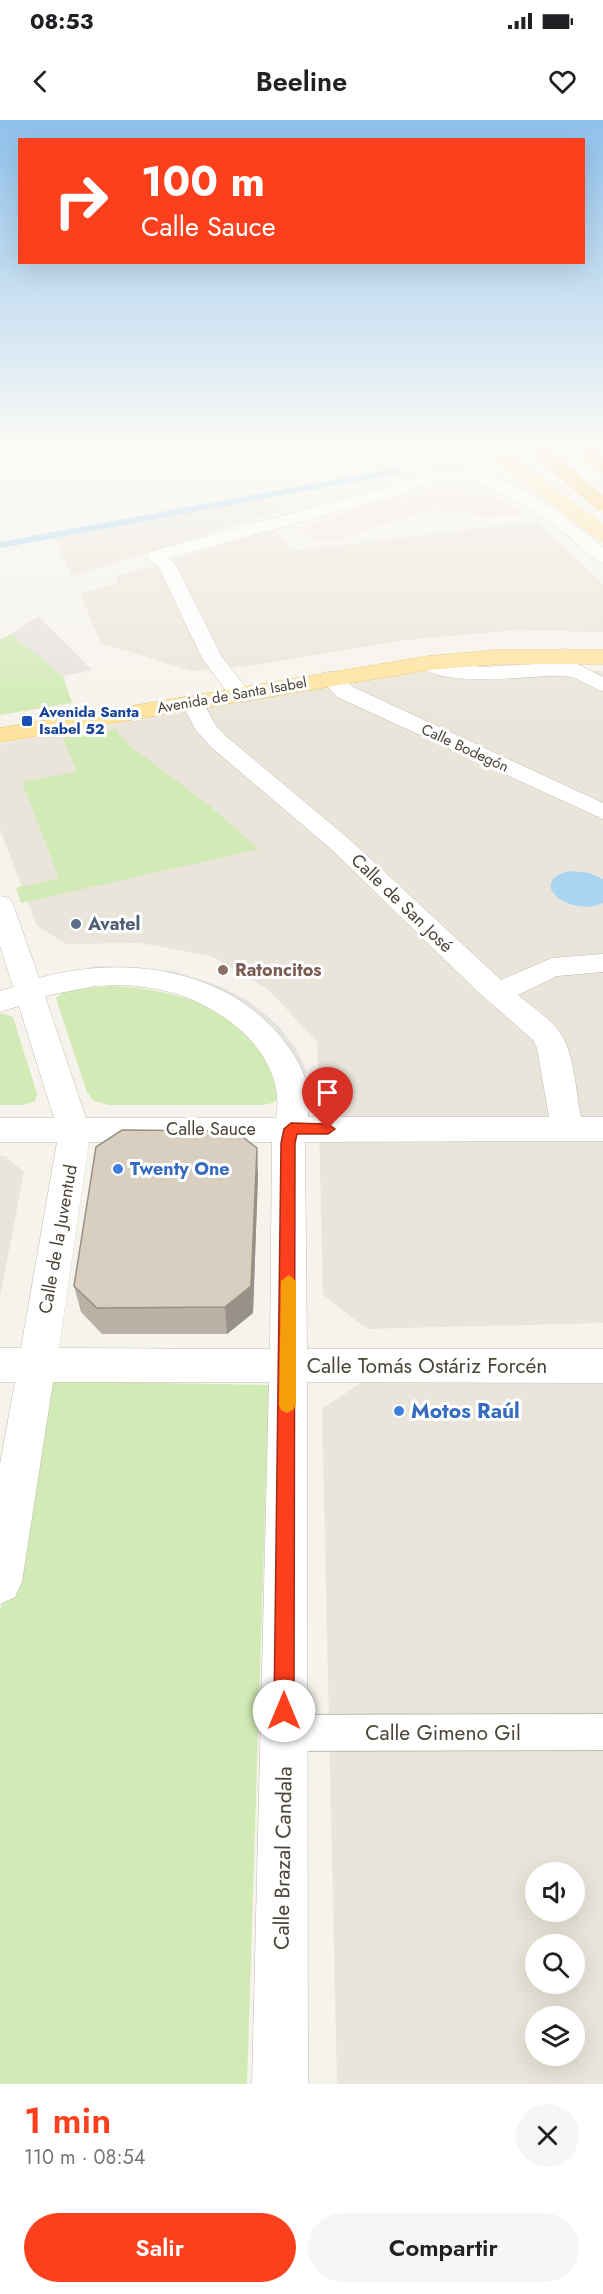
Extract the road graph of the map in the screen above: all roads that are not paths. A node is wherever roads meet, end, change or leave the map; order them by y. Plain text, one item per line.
1 (222, 538) edge
2 (581, 538) edge
3 (603, 557) edge
4 (603, 657) edge
5 (567, 662) junction
6 (331, 678) junction
7 (603, 685) edge
8 (240, 694) junction
9 (192, 702) junction
10 (0, 735) edge
11 (603, 812) edge
12 (0, 904) edge
13 (603, 963) edge
14 (498, 993) junction
15 (14, 997) edge
16 (291, 1129) junction
17 (567, 1129) junction
18 (603, 1129) edge
19 (0, 1130) edge
20 (74, 1130) junction
21 (0, 1365) edge
22 (37, 1365) junction
23 (288, 1366) junction
24 (603, 1366) edge
25 (0, 1582) edge
26 (603, 1732) edge
27 (284, 1733) junction
28 (280, 2084) edge

1 - 8 street
2 - 3 street
4 - 5 main road, Avenida de Santa Isabel
5 - 6 main road, Avenida de Santa Isabel
5 - 7 street
6 - 8 main road, Avenida de Santa Isabel
6 - 11 street, Calle Bodegón
8 - 9 main road, Avenida de Santa Isabel
9 - 10 main road, Avenida de Santa Isabel
9 - 14 street, Calle de San José
12 - 15 street, Calle de la Juventud
13 - 14 street
14 - 17 street, Calle de San José
15 - 16 street, Calle Brazal Candala
15 - 20 street, Calle de la Juventud
16 - 17 street, Calle Sauce
16 - 20 street, Calle Sauce
16 - 23 street, Calle Brazal Candala
17 - 18 street, Calle Sauce
19 - 20 street, Calle Sauce
20 - 22 street, Calle de la Juventud
21 - 22 street, Calle Tomás Ostáriz Forcén
22 - 23 street, Calle Tomás Ostáriz Forcén
22 - 25 street, Calle de la Juventud
23 - 24 street, Calle Tomás Ostáriz Forcén
23 - 27 street, Calle Brazal Candala
26 - 27 street, Calle Gimeno Gil
27 - 28 street, Calle Brazal Candala

